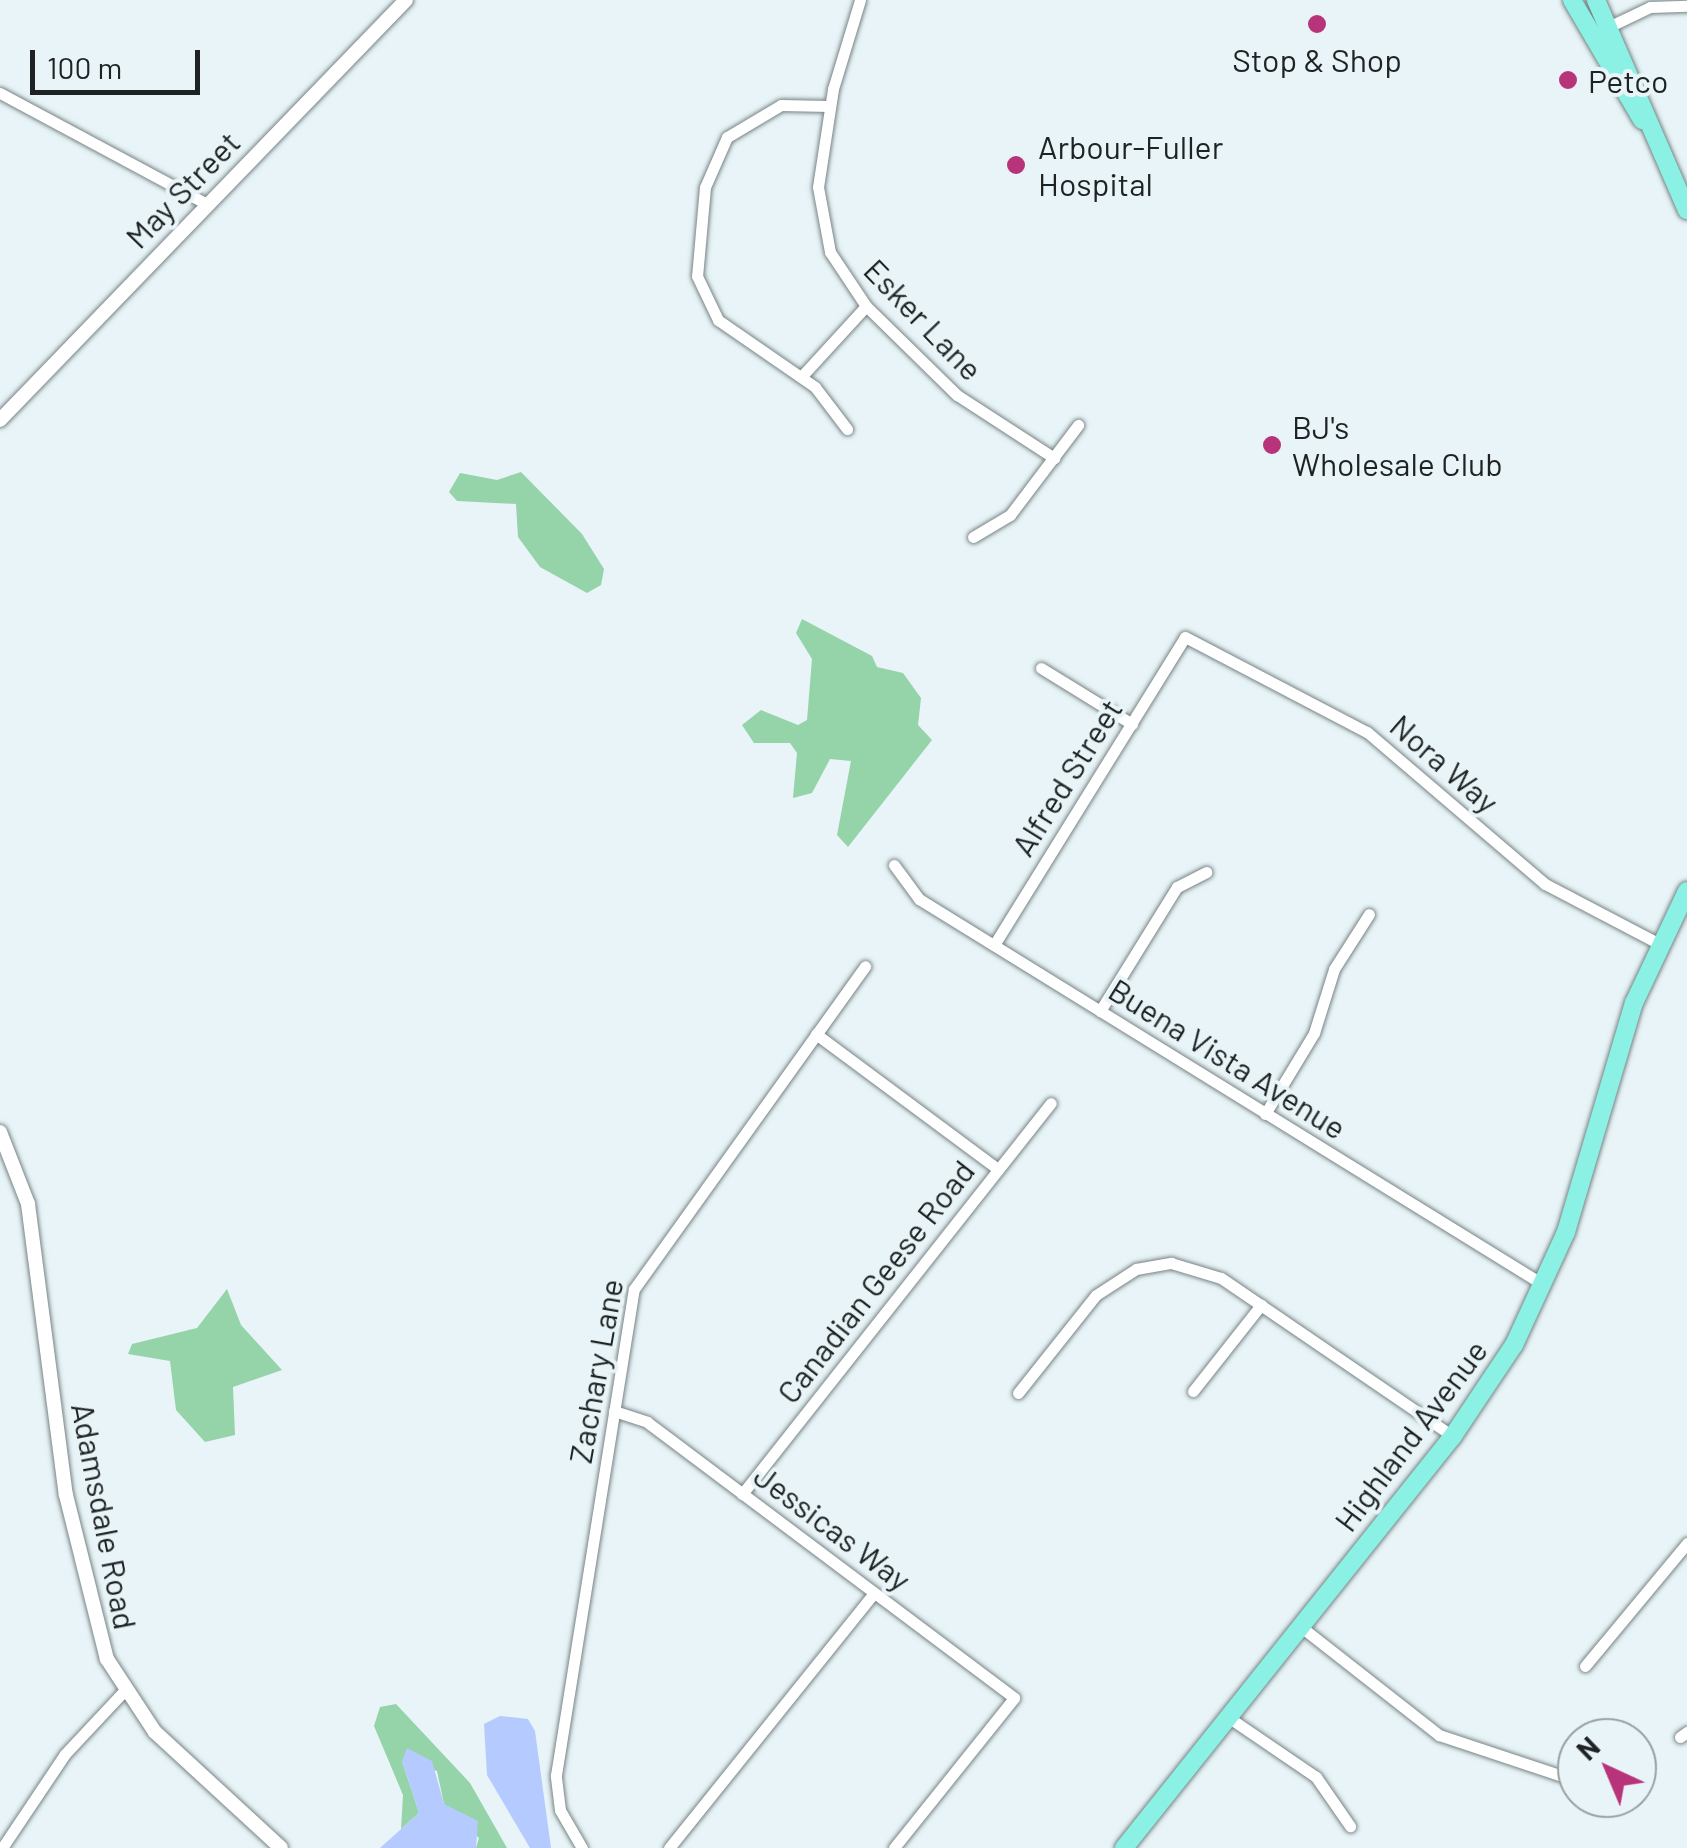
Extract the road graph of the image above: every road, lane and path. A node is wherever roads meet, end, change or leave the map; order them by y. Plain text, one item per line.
1 (406, 0) edge
2 (860, 0) edge
3 (1572, 0) edge
4 (1596, 0) edge
5 (1687, 6) edge
6 (1609, 26) junction
7 (1590, 36) junction
8 (0, 93) edge
9 (829, 106) junction
10 (1654, 136) junction
11 (1664, 158) junction
12 (1687, 182) edge
13 (207, 204) junction
14 (1687, 210) edge
15 (866, 306) junction
16 (802, 377) junction
17 (0, 420) edge
18 (1078, 425) dead end
19 (847, 429) dead end
20 (1054, 458) junction
21 (973, 537) dead end
22 (1186, 637) joint
23 (1041, 668) dead end
24 (1132, 724) junction
25 (894, 865) dead end
26 (1206, 872) dead end
27 (1687, 891) edge
28 (1368, 914) dead end
29 (1660, 944) junction
30 (994, 945) junction
31 (865, 966) dead end
32 (1100, 1010) junction
33 (816, 1034) junction
34 (1051, 1102) dead end
35 (1265, 1114) junction
36 (0, 1132) edge
37 (998, 1169) junction
38 (1544, 1286) junction
39 (1261, 1305) junction
40 (1193, 1391) dead end
41 (1018, 1393) dead end
42 (614, 1412) junction
43 (1453, 1436) junction
44 (742, 1494) junction
45 (1687, 1544) edge
46 (874, 1592) junction
47 (1300, 1626) junction
48 (1585, 1666) dead end
49 (124, 1691) junction
50 (1228, 1717) junction
51 (1557, 1774) edge
52 (1350, 1826) dead end
53 (2, 1848) edge
54 (281, 1848) edge
55 (582, 1848) edge
56 (669, 1848) edge
57 (894, 1848) edge
58 (1124, 1848) edge

1 - 13 street, May Street
2 - 9 street, Esker Lane
3 - 7 main road
4 - 6 main road
5 - 6 street
6 - 7 street
6 - 10 main road
7 - 10 main road
8 - 13 street
9 - 15 street, Esker Lane
9 - 16 street
10 - 11 main road
11 - 12 main road
11 - 14 main road
13 - 17 street, May Street
15 - 16 street
15 - 20 street, Esker Lane
16 - 19 street
18 - 20 street
20 - 21 street
22 - 24 street, Alfred Street
22 - 29 street, Nora Way
23 - 24 street
24 - 30 street, Alfred Street
25 - 30 street, Buena Vista Avenue
26 - 32 street
27 - 29 main road, Highland Avenue
28 - 35 street
29 - 38 main road, Highland Avenue
30 - 32 street, Buena Vista Avenue
31 - 33 street, Zachary Lane
32 - 35 street, Buena Vista Avenue
33 - 37 street
33 - 42 street, Zachary Lane
34 - 37 street, Canadian Geese Road
35 - 38 street, Buena Vista Avenue
36 - 49 street, Adamsdale Road
37 - 44 street, Canadian Geese Road
38 - 43 main road, Highland Avenue
39 - 40 street
39 - 41 street
39 - 43 street
42 - 44 street, Jessicas Way
42 - 55 street, Zachary Lane
43 - 47 main road, Highland Avenue
44 - 46 street, Jessicas Way
45 - 48 street
46 - 56 street
46 - 57 street, Jessicas Way
47 - 50 main road, Highland Avenue
47 - 51 street
49 - 53 street
49 - 54 street, Adamsdale Road
50 - 52 street
50 - 58 main road, Highland Avenue

